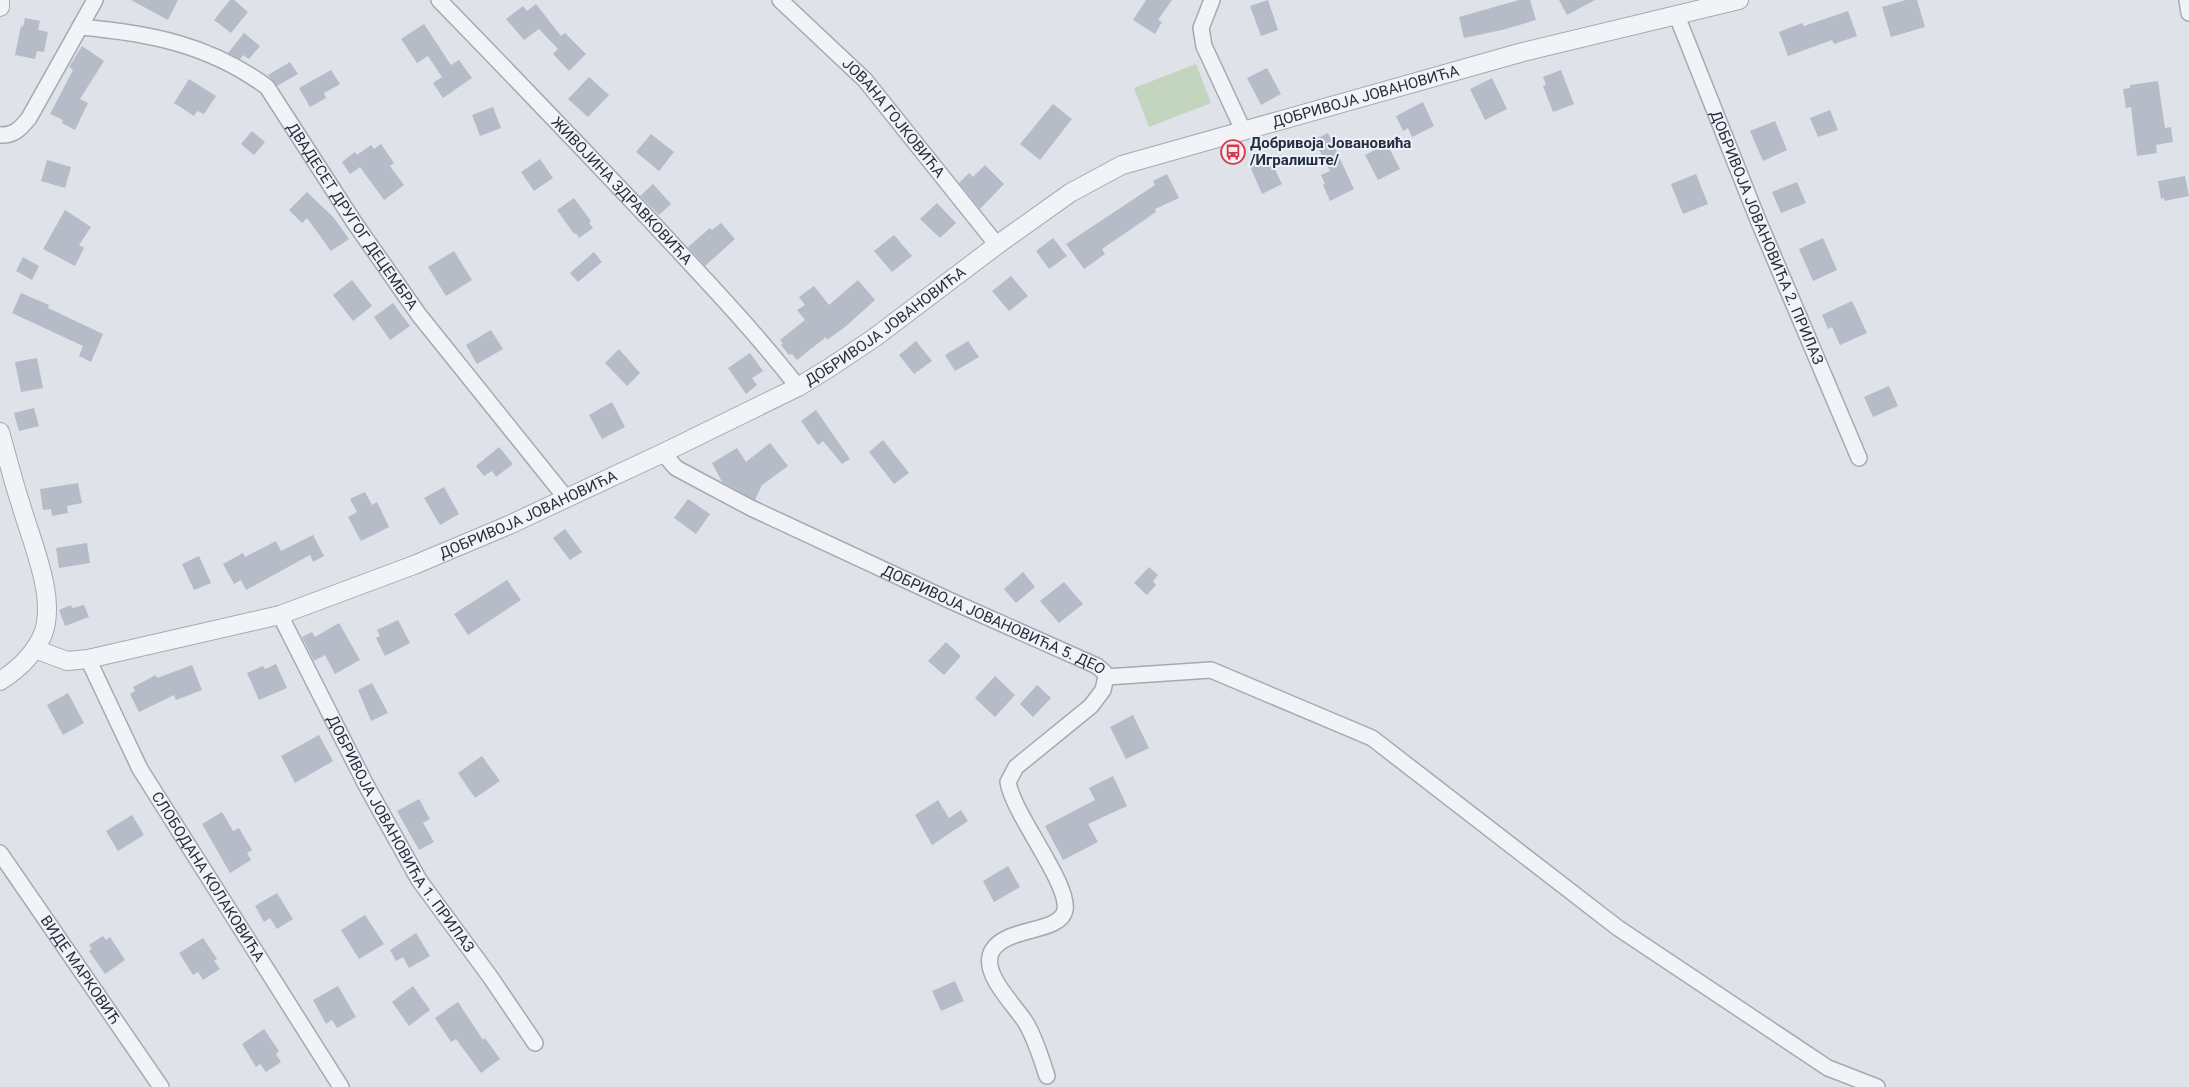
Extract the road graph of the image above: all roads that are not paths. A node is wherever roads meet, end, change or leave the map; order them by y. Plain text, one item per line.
1 (0, 0) edge
2 (95, 0) edge
3 (439, 0) edge
4 (780, 0) edge
5 (1212, 0) edge
6 (1739, 0) edge
7 (2187, 0) edge
8 (0, 7) edge
9 (2189, 13) edge
10 (1677, 16) junction
11 (80, 27) junction
12 (1243, 130) junction
13 (0, 135) edge
14 (997, 245) junction
15 (798, 387) junction
16 (0, 432) edge
17 (662, 453) junction
18 (1859, 458) dead end
19 (566, 498) junction
20 (280, 615) junction
21 (35, 649) junction
22 (88, 659) junction
23 (1106, 677) junction
24 (0, 681) edge
25 (0, 853) edge
26 (534, 1043) dead end
27 (1047, 1076) dead end
28 (161, 1087) edge
29 (341, 1087) edge
30 (1876, 1087) edge

1 - 8 street
2 - 11 street
3 - 15 street, ЖИВОЈИНА ЗДРАВКОВИЋА
4 - 14 street, ЈОВАНА ГОЈКОВИЋА
5 - 12 street
6 - 10 street, ДОБРИВОЈА ЈОВАНОВИЋА
7 - 9 street
10 - 12 street, ДОБРИВОЈА ЈОВАНОВИЋА
10 - 18 street, ДОБРИВОЈА ЈОВАНОВИЋА 2. ПРИЛАЗ
11 - 13 street
11 - 19 street, ДВАДЕСЕТ ДРУГОГ ДЕЦЕМБРА
12 - 14 street, ДОБРИВОЈА ЈОВАНОВИЋА
14 - 15 street, ДОБРИВОЈА ЈОВАНОВИЋА
15 - 17 street, ДОБРИВОЈА ЈОВАНОВИЋА
16 - 21 street
17 - 19 street, ДОБРИВОЈА ЈОВАНОВИЋА
17 - 23 street, ДОБРИВОЈА ЈОВАНОВИЋА 5. ДЕО
19 - 20 street, ДОБРИВОЈА ЈОВАНОВИЋА
20 - 22 street, ДОБРИВОЈА ЈОВАНОВИЋА
20 - 26 street, ДОБРИВОЈА ЈОВАНОВИЋА 1. ПРИЛАЗ
21 - 22 street, ДОБРИВОЈА ЈОВАНОВИЋА
21 - 24 street
22 - 29 street, СЛОБОДАНА КОЛАКОВИЋА
23 - 27 street, ДОБРИВОЈА ЈОВАНОВИЋА 5. ДЕО
23 - 30 street
25 - 28 street, ВИДЕ МАРКОВИЋ

